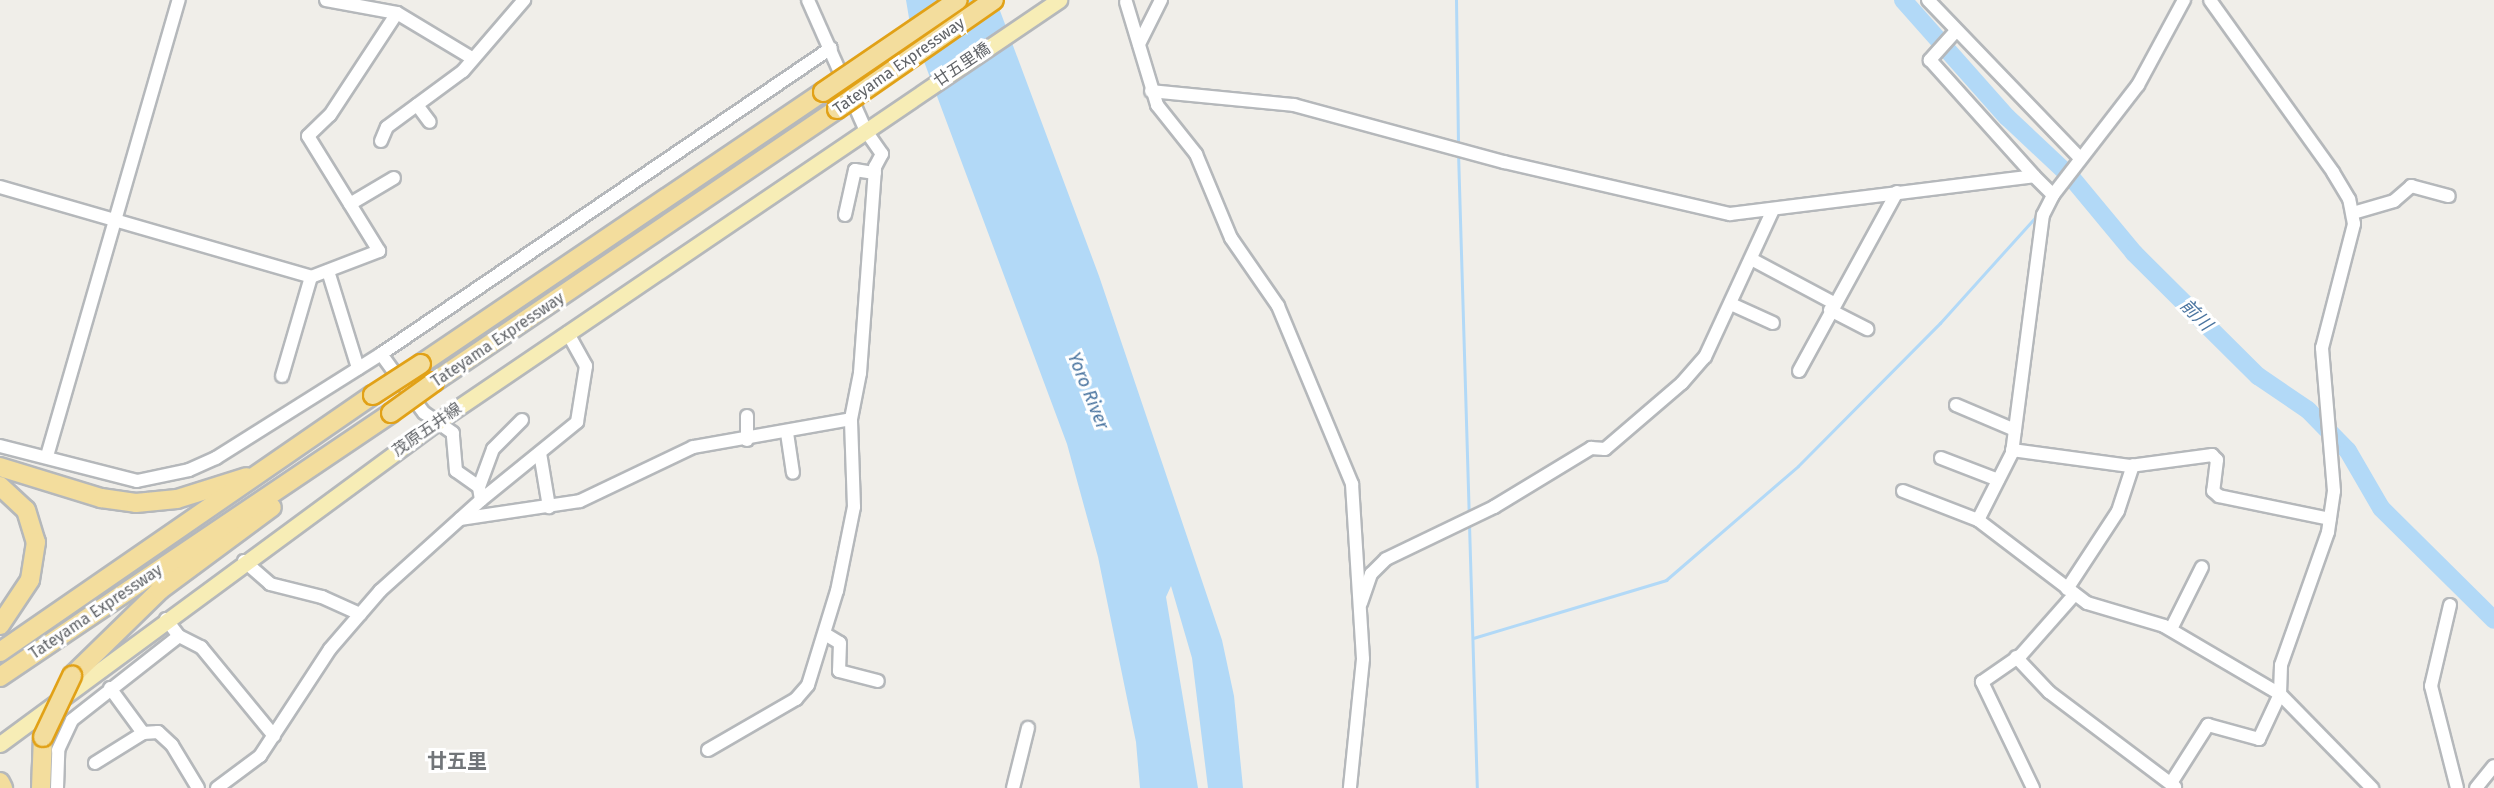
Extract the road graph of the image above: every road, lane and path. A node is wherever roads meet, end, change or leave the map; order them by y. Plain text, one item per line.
1 (179, 0) edge
2 (326, 0) edge
3 (524, 0) edge
4 (808, 0) edge
5 (958, 0) edge
6 (994, 0) edge
7 (1059, 0) edge
8 (1161, 0) edge
9 (1928, 0) edge
10 (2184, 0) edge
11 (2210, 0) edge
12 (1126, 2) dead end
13 (397, 13) junction
14 (1955, 32) dead end
15 (1139, 44) junction
16 (831, 48) junction
17 (472, 58) junction
18 (1151, 91) junction
19 (417, 105) junction
20 (430, 122) dead end
21 (866, 130) junction
22 (381, 141) dead end
23 (2080, 158) junction
24 (874, 173) junction
25 (2034, 176) junction
26 (394, 178) dead end
27 (0, 187) edge
28 (1897, 192) junction
29 (2053, 195) junction
30 (2449, 196) dead end
31 (350, 204) junction
32 (1772, 212) junction
33 (2353, 213) junction
34 (845, 216) dead end
35 (115, 221) junction
36 (1753, 260) junction
37 (328, 271) junction
38 (311, 277) junction
39 (1731, 304) junction
40 (1832, 307) junction
41 (1773, 323) dead end
42 (1867, 329) dead end
43 (568, 333) junction
44 (381, 354) junction
45 (358, 368) junction
46 (1799, 371) dead end
47 (282, 376) dead end
48 (1956, 405) dead end
49 (391, 412) junction
50 (747, 416) dead end
51 (851, 419) junction
52 (522, 420) dead end
53 (437, 422) junction
54 (2015, 430) junction
55 (787, 433) junction
56 (747, 440) junction
57 (0, 446) edge
58 (2012, 450) junction
59 (540, 453) junction
60 (47, 456) junction
61 (1941, 458) dead end
62 (2133, 465) junction
63 (0, 467) edge
64 (793, 472) dead end
65 (260, 474) junction
66 (1998, 480) junction
67 (0, 486) edge
68 (1903, 491) dead end
69 (480, 493) junction
70 (549, 507) junction
71 (460, 519) junction
72 (2330, 519) junction
73 (1978, 520) junction
74 (244, 561) junction
75 (2202, 567) dead end
76 (2071, 591) junction
77 (2450, 605) dead end
78 (1360, 607) junction
79 (360, 614) junction
80 (166, 619) junction
81 (0, 625) edge
82 (2171, 629) junction
83 (825, 634) junction
84 (179, 636) junction
85 (0, 652) edge
86 (2016, 657) junction
87 (0, 677) edge
88 (878, 681) dead end
89 (110, 688) junction
90 (2280, 694) junction
91 (1028, 728) dead end
92 (143, 733) junction
93 (274, 736) junction
94 (0, 744) edge
95 (708, 750) dead end
96 (95, 763) dead end
97 (2494, 765) edge
98 (0, 782) edge
99 (2173, 785) edge
100 (3, 788) edge
101 (40, 788) edge
102 (57, 788) edge
103 (198, 788) edge
104 (217, 788) edge
105 (1013, 788) edge
106 (1350, 788) edge
107 (2033, 788) edge
108 (2372, 788) edge
109 (2457, 788) edge
110 (2476, 788) edge

1 - 35 street
2 - 13 street
3 - 17 street
4 - 16 street
5 - 65 highway, Tateyama Expressway, bridge
6 - 49 highway, Tateyama Expressway, bridge
7 - 21 main road, 廿五里橋
8 - 15 street
9 - 23 street
10 - 23 street
11 - 33 street
12 - 15 street
13 - 17 street
13 - 31 street
14 - 25 street
15 - 18 street
16 - 21 street
16 - 44 street
17 - 19 street
18 - 32 street
18 - 78 street
19 - 20 street
19 - 22 street
21 - 24 street
21 - 43 main road, 茂原五井線
23 - 29 street
24 - 34 street
24 - 51 street
25 - 28 street
25 - 29 street
26 - 31 street
27 - 35 street
28 - 32 street
28 - 40 street
29 - 54 street
30 - 33 street
31 - 37 street
32 - 36 street
33 - 72 street
35 - 38 street
35 - 60 street
36 - 39 street
36 - 40 street
37 - 38 street
37 - 45 street
38 - 47 street
39 - 41 street
39 - 78 street
40 - 42 street
40 - 46 street
43 - 53 main road, 茂原五井線
43 - 59 street
44 - 45 street
44 - 53 street
45 - 60 street
48 - 54 street
49 - 87 highway, Tateyama Expressway
49 - 101 highway, bridge
50 - 56 street
51 - 55 street
51 - 83 street
52 - 69 street
53 - 69 street
53 - 74 main road, 茂原五井線
54 - 58 street
55 - 56 street
55 - 64 street
56 - 70 street
57 - 60 street
58 - 62 street
58 - 66 street
59 - 69 street
59 - 70 street
61 - 66 street
62 - 72 street
62 - 76 street
63 - 65 highway
65 - 85 highway, Tateyama Expressway
66 - 73 street
67 - 81 highway
68 - 73 street
69 - 71 street
70 - 71 street
71 - 79 street
72 - 90 street
73 - 76 street
74 - 79 street
74 - 80 main road, 茂原五井線
75 - 82 street
76 - 82 street
76 - 86 street
77 - 109 street
78 - 106 street
79 - 93 street
80 - 84 street
80 - 94 main road, 茂原五井線
82 - 90 street
83 - 88 street
83 - 95 street
84 - 89 street
84 - 93 street
86 - 99 street
86 - 107 street
89 - 92 street
89 - 102 street
90 - 99 street
90 - 108 street
91 - 105 street
92 - 96 street
92 - 103 street
93 - 104 street
97 - 110 street
98 - 100 highway

